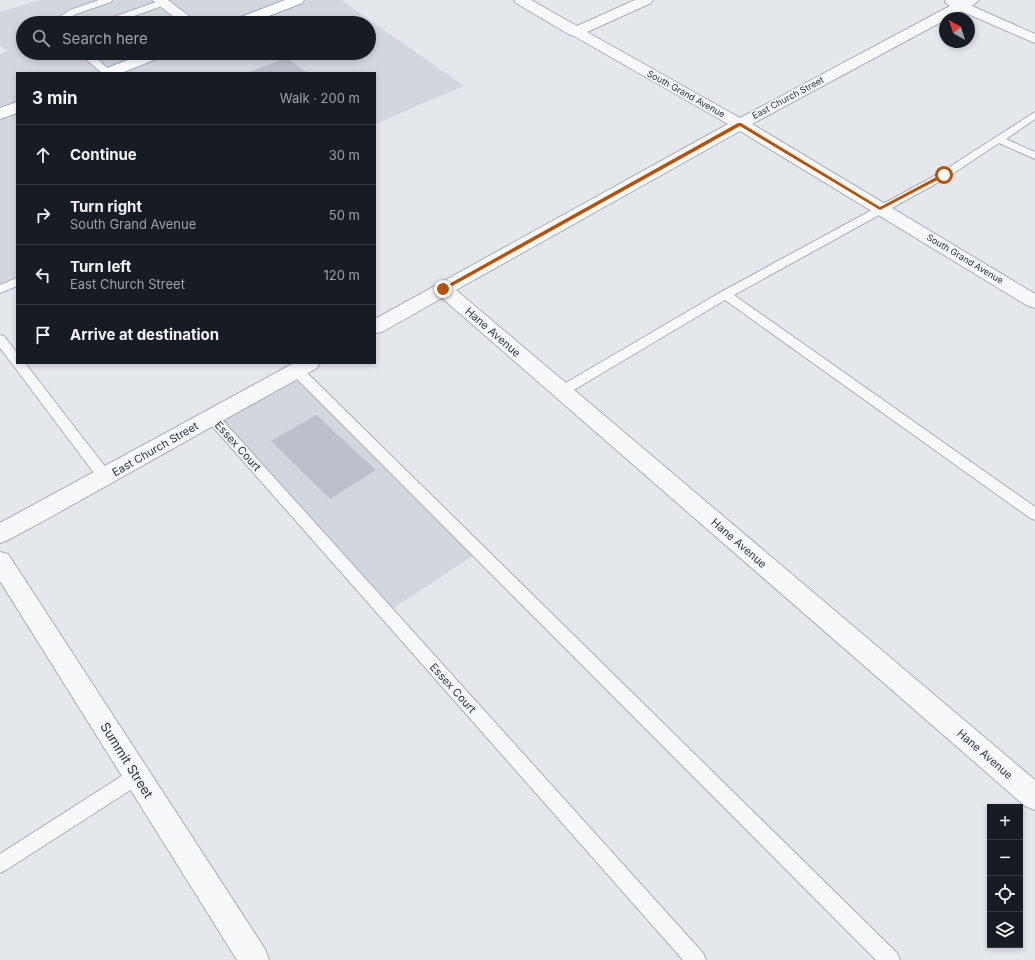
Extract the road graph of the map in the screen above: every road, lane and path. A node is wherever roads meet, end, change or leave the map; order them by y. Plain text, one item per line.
1 (108, 0) edge
2 (297, 0) edge
3 (520, 0) edge
4 (646, 0) edge
5 (161, 1) edge
6 (960, 2) edge
7 (66, 16) edge
8 (123, 16) edge
9 (181, 16) edge
10 (256, 16) edge
11 (575, 32) junction
12 (1035, 39) edge
13 (92, 60) edge
14 (141, 60) edge
15 (107, 72) edge
16 (111, 72) edge
17 (16, 107) edge
18 (0, 114) edge
19 (1035, 116) edge
20 (740, 124) junction
21 (999, 139) junction
22 (1035, 156) edge
23 (880, 209) junction
24 (16, 282) edge
25 (0, 289) edge
26 (443, 289) junction
27 (725, 295) junction
28 (1035, 302) edge
29 (376, 326) edge
30 (0, 339) edge
31 (16, 359) edge
32 (20, 364) edge
33 (303, 367) edge
34 (562, 391) junction
35 (211, 416) junction
36 (105, 477) junction
37 (1035, 514) edge
38 (0, 534) edge
39 (0, 561) edge
40 (137, 776) junction
41 (1035, 797) edge
42 (0, 864) edge
43 (254, 960) edge
44 (696, 960) edge
45 (890, 960) edge

1 - 7 lane
2 - 10 main road
3 - 11 street, South Grand Avenue
4 - 11 street
5 - 8 lane
5 - 9 street
6 - 12 street
6 - 20 street, East Church Street
11 - 20 street, South Grand Avenue
13 - 15 lane
14 - 16 main road
17 - 18 main road
19 - 21 lane
20 - 23 street, South Grand Avenue
20 - 26 street, East Church Street
21 - 22 lane
21 - 23 lane
23 - 27 lane
23 - 28 street, South Grand Avenue
24 - 25 lane
26 - 29 street, East Church Street
26 - 34 street, Hane Avenue
27 - 34 lane
27 - 37 lane
30 - 31 lane
32 - 36 lane
33 - 35 street, East Church Street
33 - 45 lane
34 - 41 street, Hane Avenue
35 - 36 street, East Church Street
35 - 44 lane, Essex Court
36 - 38 street, East Church Street
39 - 40 street, Summit Street
40 - 42 lane
40 - 43 street, Summit Street

